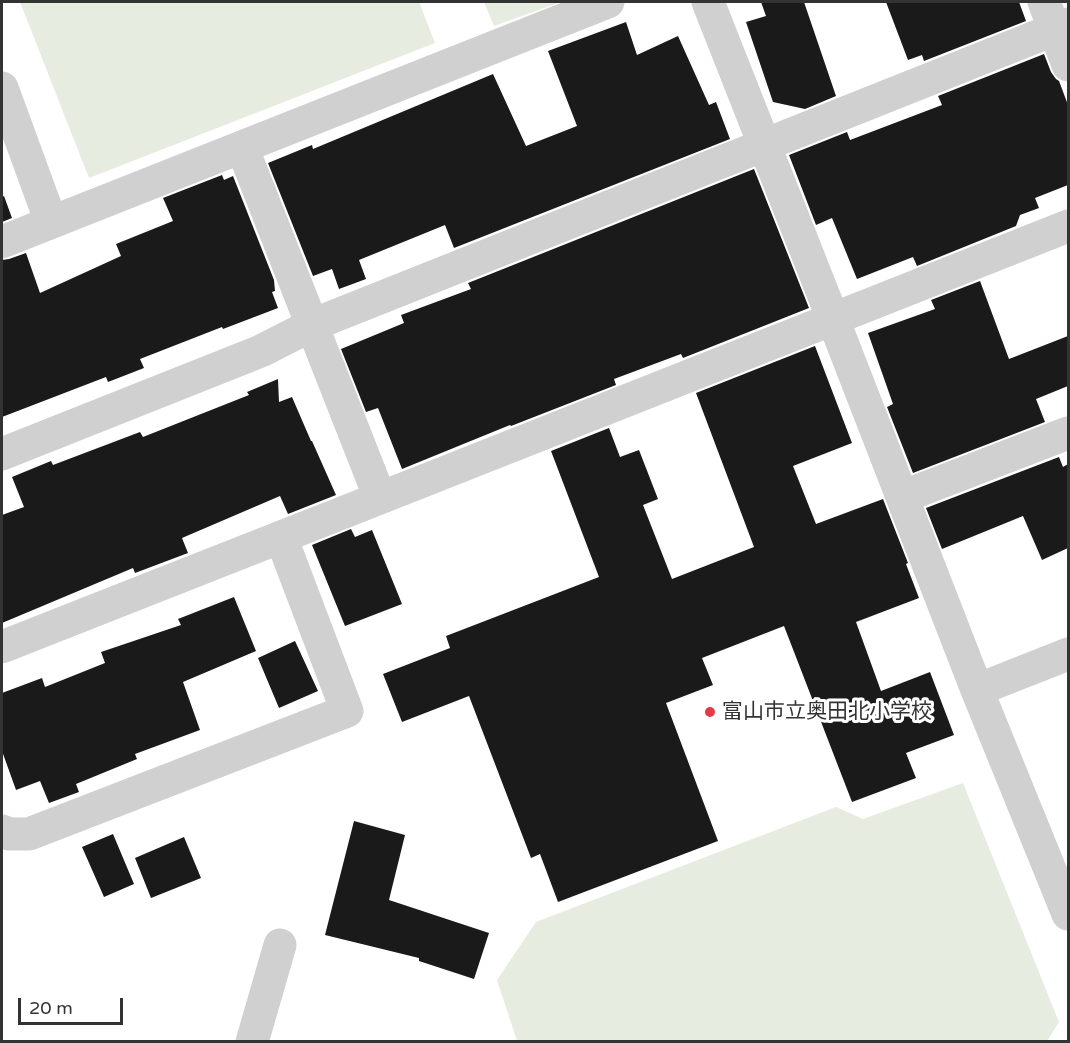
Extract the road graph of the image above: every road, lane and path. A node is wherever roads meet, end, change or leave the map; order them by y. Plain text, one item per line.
1 (608, 2) edge
2 (708, 2) edge
3 (1056, 18) edge
4 (1068, 65) edge
5 (2, 88) edge
6 (764, 145) junction
7 (242, 147) junction
8 (51, 222) junction
9 (1068, 226) edge
10 (2, 242) edge
11 (833, 319) junction
12 (312, 325) junction
13 (1068, 433) edge
14 (2, 454) edge
15 (902, 497) junction
16 (380, 498) junction
17 (281, 537) junction
18 (2, 646) edge
19 (1068, 654) edge
20 (977, 690) junction
21 (2, 831) edge
22 (1068, 914) edge
23 (280, 945) dead end
24 (252, 1041) edge

1 - 7 street
2 - 6 street
3 - 4 street
3 - 6 street
5 - 8 street
6 - 11 street
6 - 12 street
7 - 8 street
7 - 12 street
8 - 10 street
9 - 11 street
11 - 15 street
11 - 16 street
12 - 14 street
12 - 16 street
13 - 15 street
15 - 20 street
16 - 17 street
17 - 18 street
17 - 21 street
19 - 20 street
20 - 22 street
23 - 24 street

